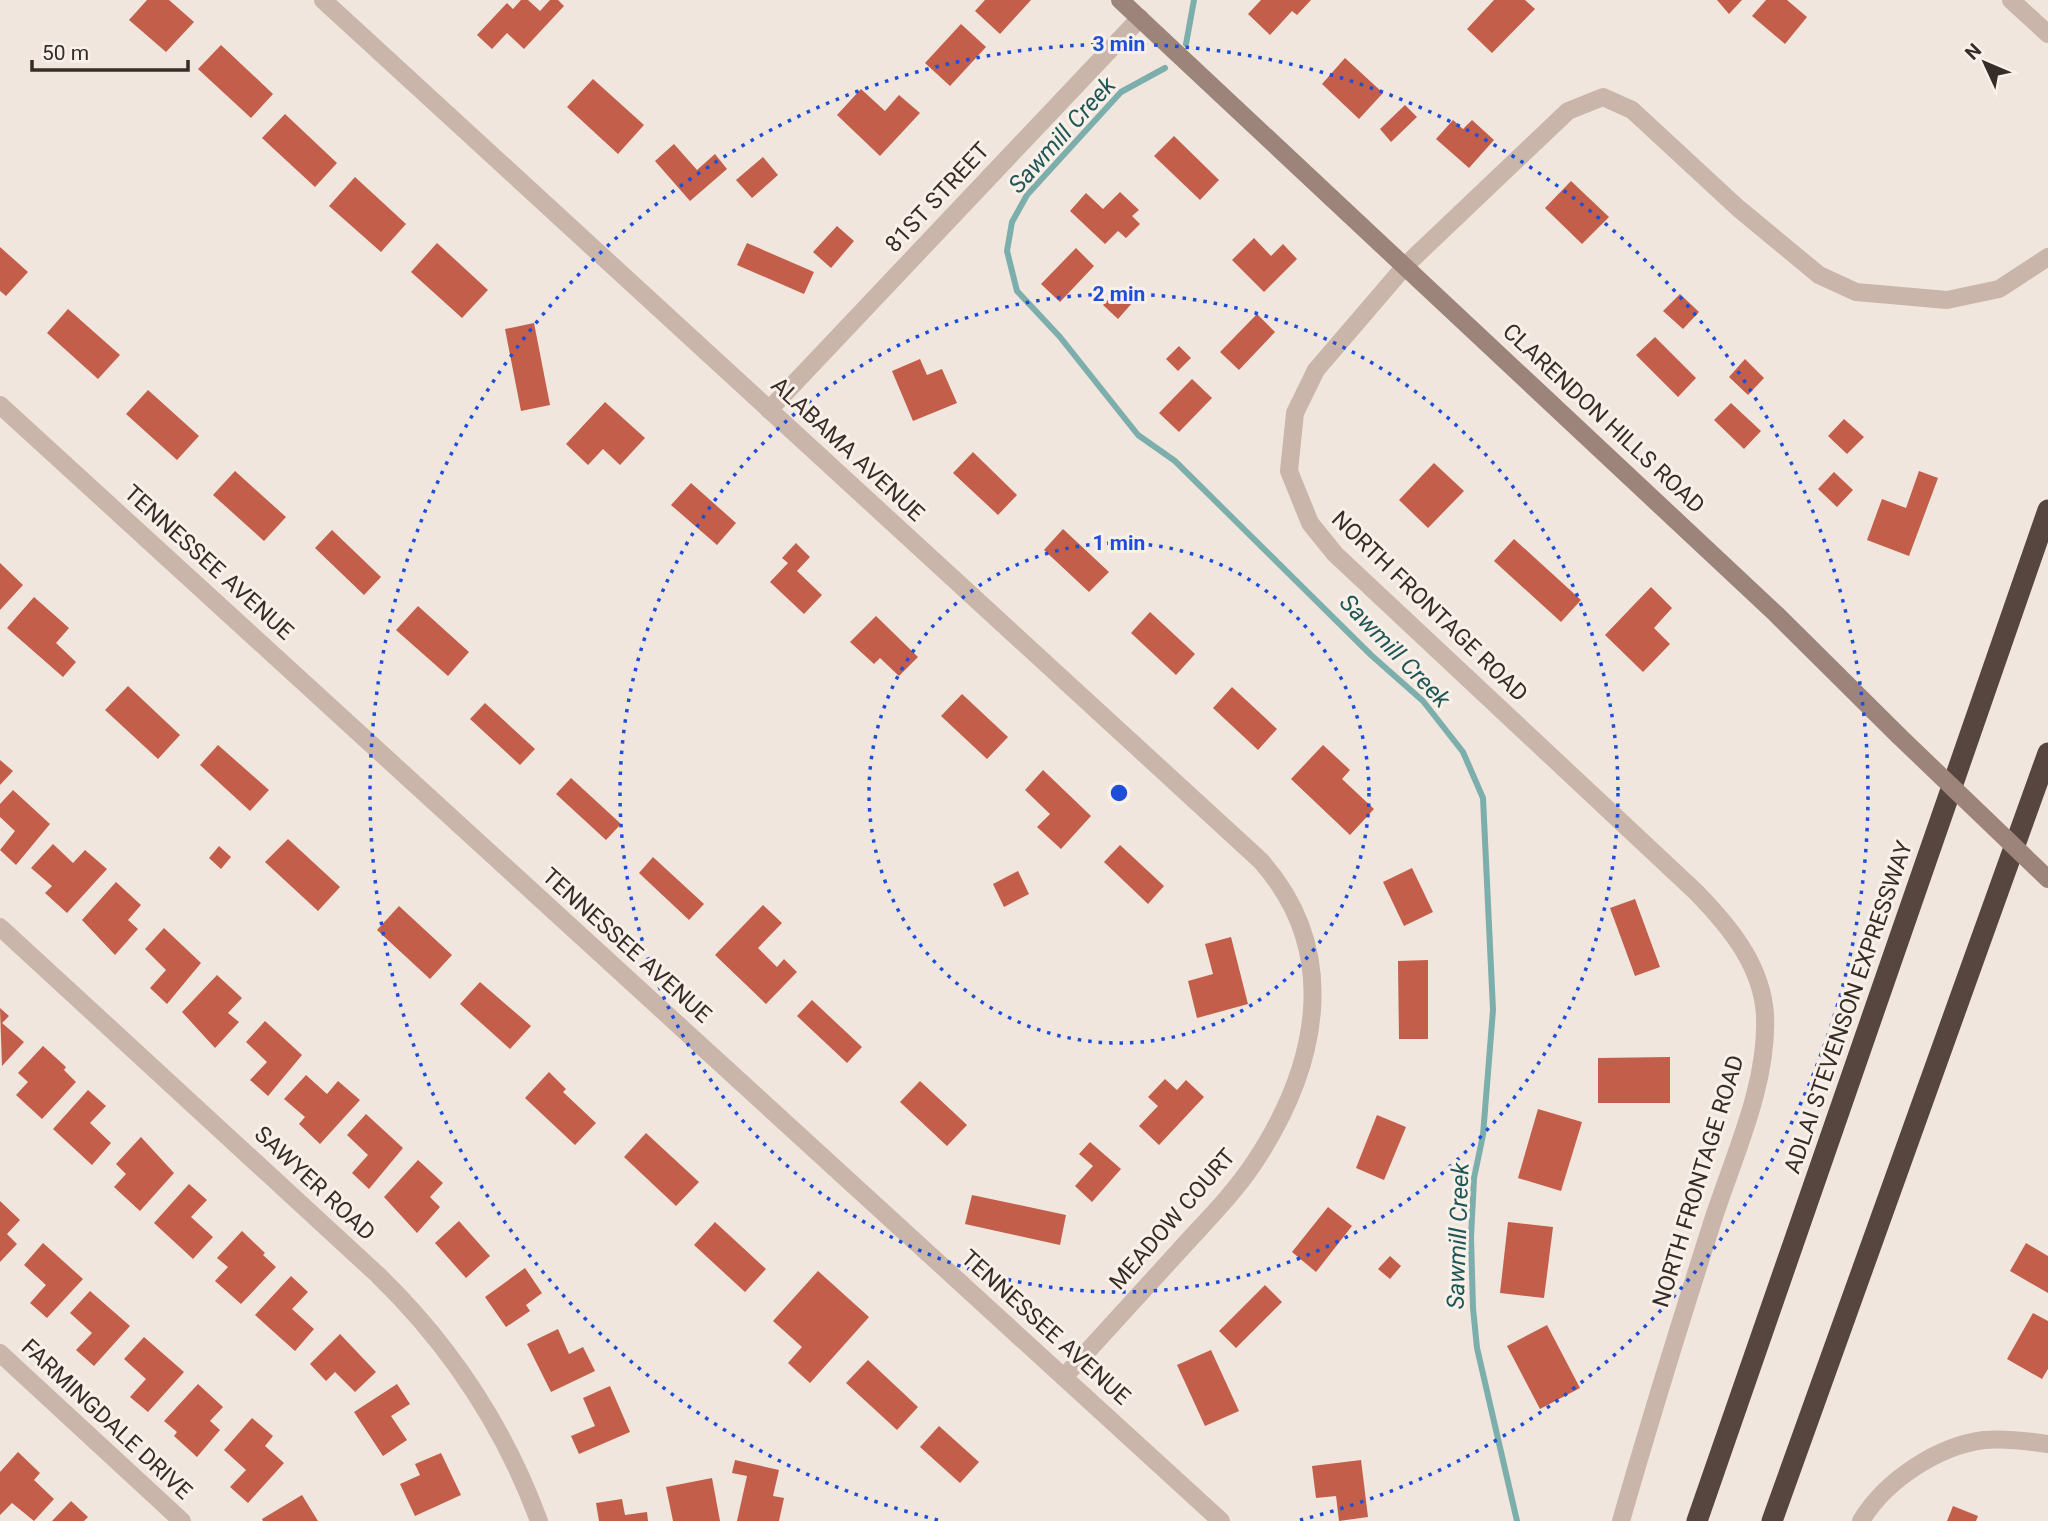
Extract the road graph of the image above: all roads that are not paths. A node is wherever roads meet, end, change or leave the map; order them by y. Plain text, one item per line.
1 (323, 0) edge
2 (1120, 0) edge
3 (2011, 0) edge
4 (1140, 18) junction
5 (2048, 34) edge
6 (2048, 257) edge
7 (1406, 265) junction
8 (0, 405) edge
9 (769, 410) junction
10 (2048, 510) edge
11 (2048, 753) edge
12 (2048, 879) edge
13 (0, 928) edge
14 (1310, 956) joint
15 (0, 1353) edge
16 (1064, 1377) junction
17 (2048, 1444) edge
18 (181, 1521) edge
19 (539, 1521) edge
20 (1221, 1521) edge
21 (1620, 1521) edge
22 (1697, 1521) edge
23 (1772, 1521) edge
24 (1861, 1521) edge

1 - 9 street, ALABAMA AVENUE
2 - 4 street, CLARENDON HILLS ROAD
3 - 5 street
4 - 7 street, CLARENDON HILLS ROAD
4 - 9 street, 81ST STREET
6 - 7 street, NORTH FRONTAGE ROAD
7 - 12 street, CLARENDON HILLS ROAD, bridge
7 - 21 street, NORTH FRONTAGE ROAD
8 - 16 street, TENNESSEE AVENUE
9 - 14 street, ALABAMA AVENUE
10 - 22 highway, ADLAI STEVENSON EXPRESSWAY
11 - 23 highway
13 - 19 street, SAWYER ROAD
14 - 16 street, MEADOW COURT
15 - 18 street, FARMINGDALE DRIVE
16 - 20 street, TENNESSEE AVENUE
17 - 24 street

